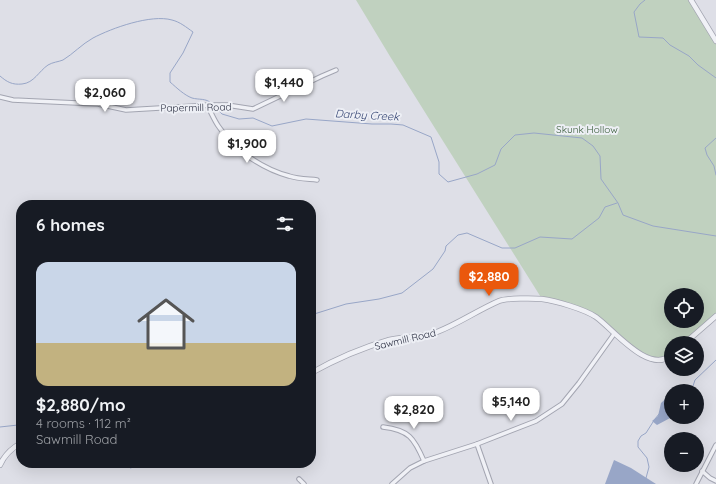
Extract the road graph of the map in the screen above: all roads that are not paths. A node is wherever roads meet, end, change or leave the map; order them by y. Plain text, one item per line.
1 (691, 0) edge
2 (716, 41) edge
3 (336, 70) dead end
4 (0, 97) edge
5 (207, 105) junction
6 (317, 180) dead end
7 (716, 316) edge
8 (614, 334) junction
9 (693, 336) edge
10 (664, 359) edge
11 (316, 371) edge
12 (382, 427) dead end
13 (477, 444) junction
14 (716, 445) edge
15 (16, 446) edge
16 (424, 461) junction
17 (0, 465) edge
18 (704, 467) edge
19 (702, 472) edge
20 (703, 472) edge
21 (299, 479) dead end
22 (716, 481) edge
23 (304, 484) edge
24 (392, 484) edge
25 (491, 484) edge
26 (696, 484) edge

1 - 2 street
3 - 5 street, Papermill Road
4 - 5 street, Papermill Road
5 - 6 street
7 - 9 street
8 - 10 street, Sawmill Road
8 - 11 street, Sawmill Road
8 - 13 street
12 - 16 street
13 - 16 street
13 - 25 street
14 - 18 street
15 - 17 street
16 - 24 street
19 - 26 street
20 - 22 street
21 - 23 street

